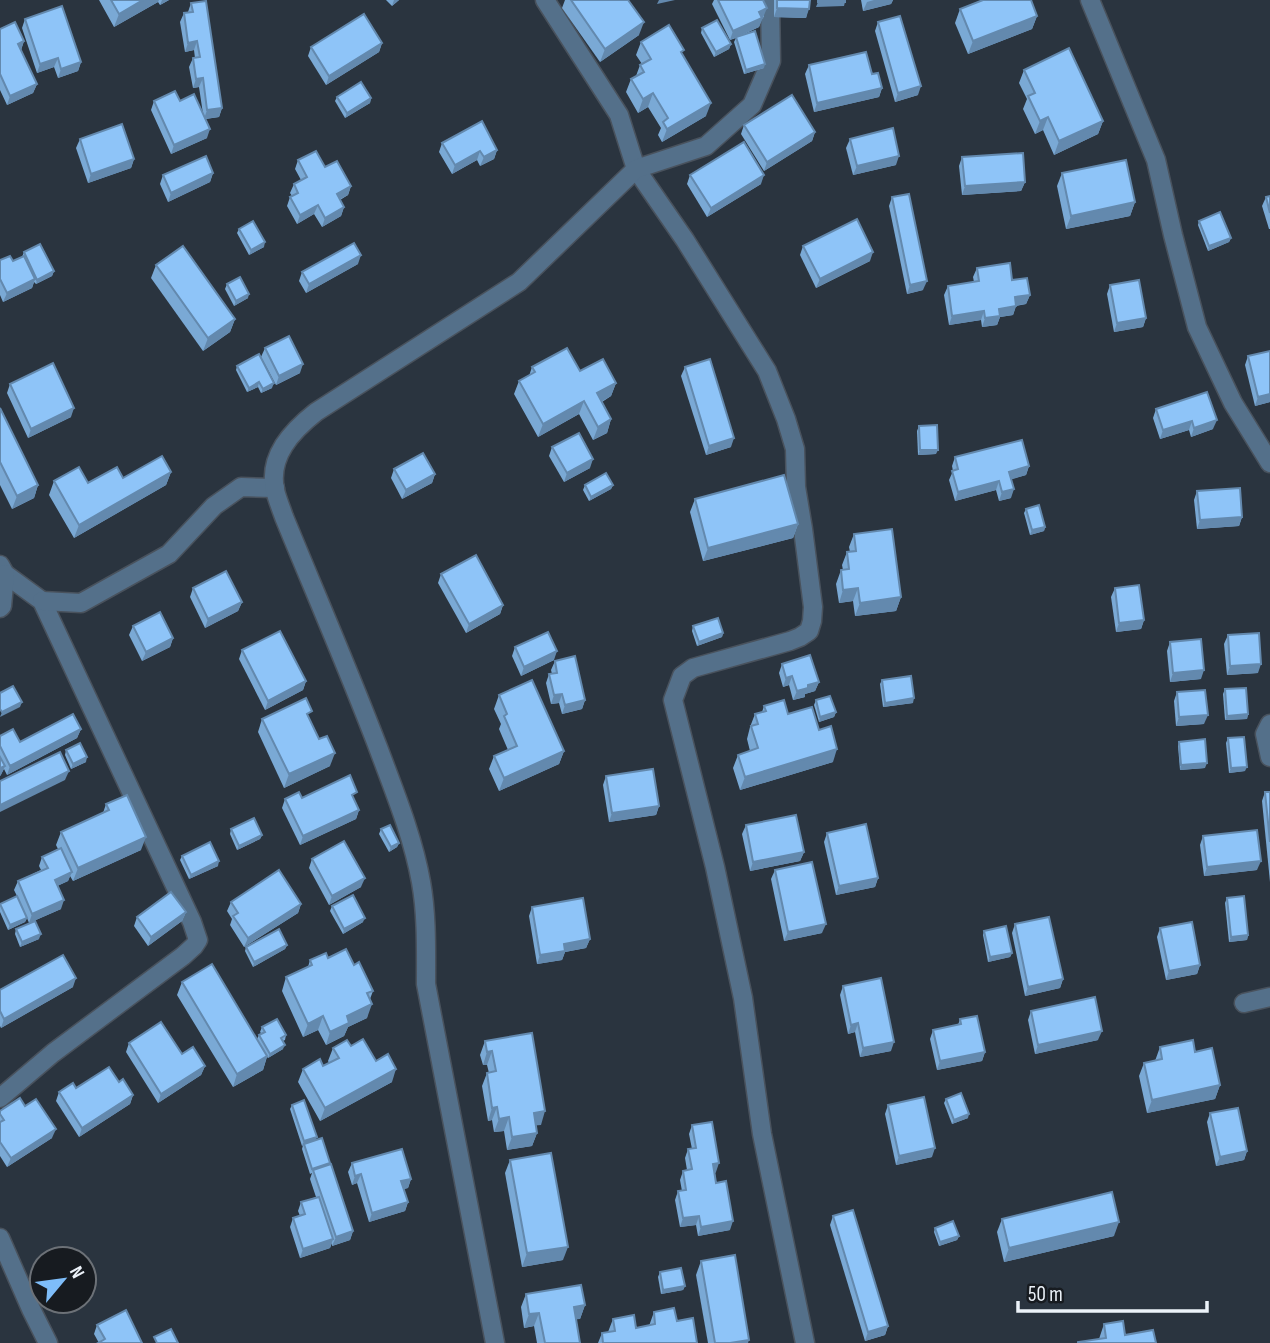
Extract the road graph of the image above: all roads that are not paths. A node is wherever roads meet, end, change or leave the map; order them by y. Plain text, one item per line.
1 (545, 0) edge
2 (770, 0) edge
3 (1090, 0) edge
4 (636, 169) junction
5 (1270, 463) edge
6 (275, 488) junction
7 (2, 570) edge
8 (43, 601) junction
9 (0, 608) edge
10 (1270, 724) edge
11 (1270, 757) edge
12 (1270, 997) edge
13 (1244, 1003) dead end
14 (0, 1098) edge
15 (0, 1238) edge
16 (48, 1343) edge
17 (495, 1343) edge
18 (805, 1343) edge

1 - 4 street
2 - 4 street
3 - 5 street
4 - 6 street
4 - 18 street
6 - 8 street
6 - 17 street
7 - 8 street
7 - 9 street
8 - 14 street
10 - 11 street
12 - 13 street
15 - 16 street

